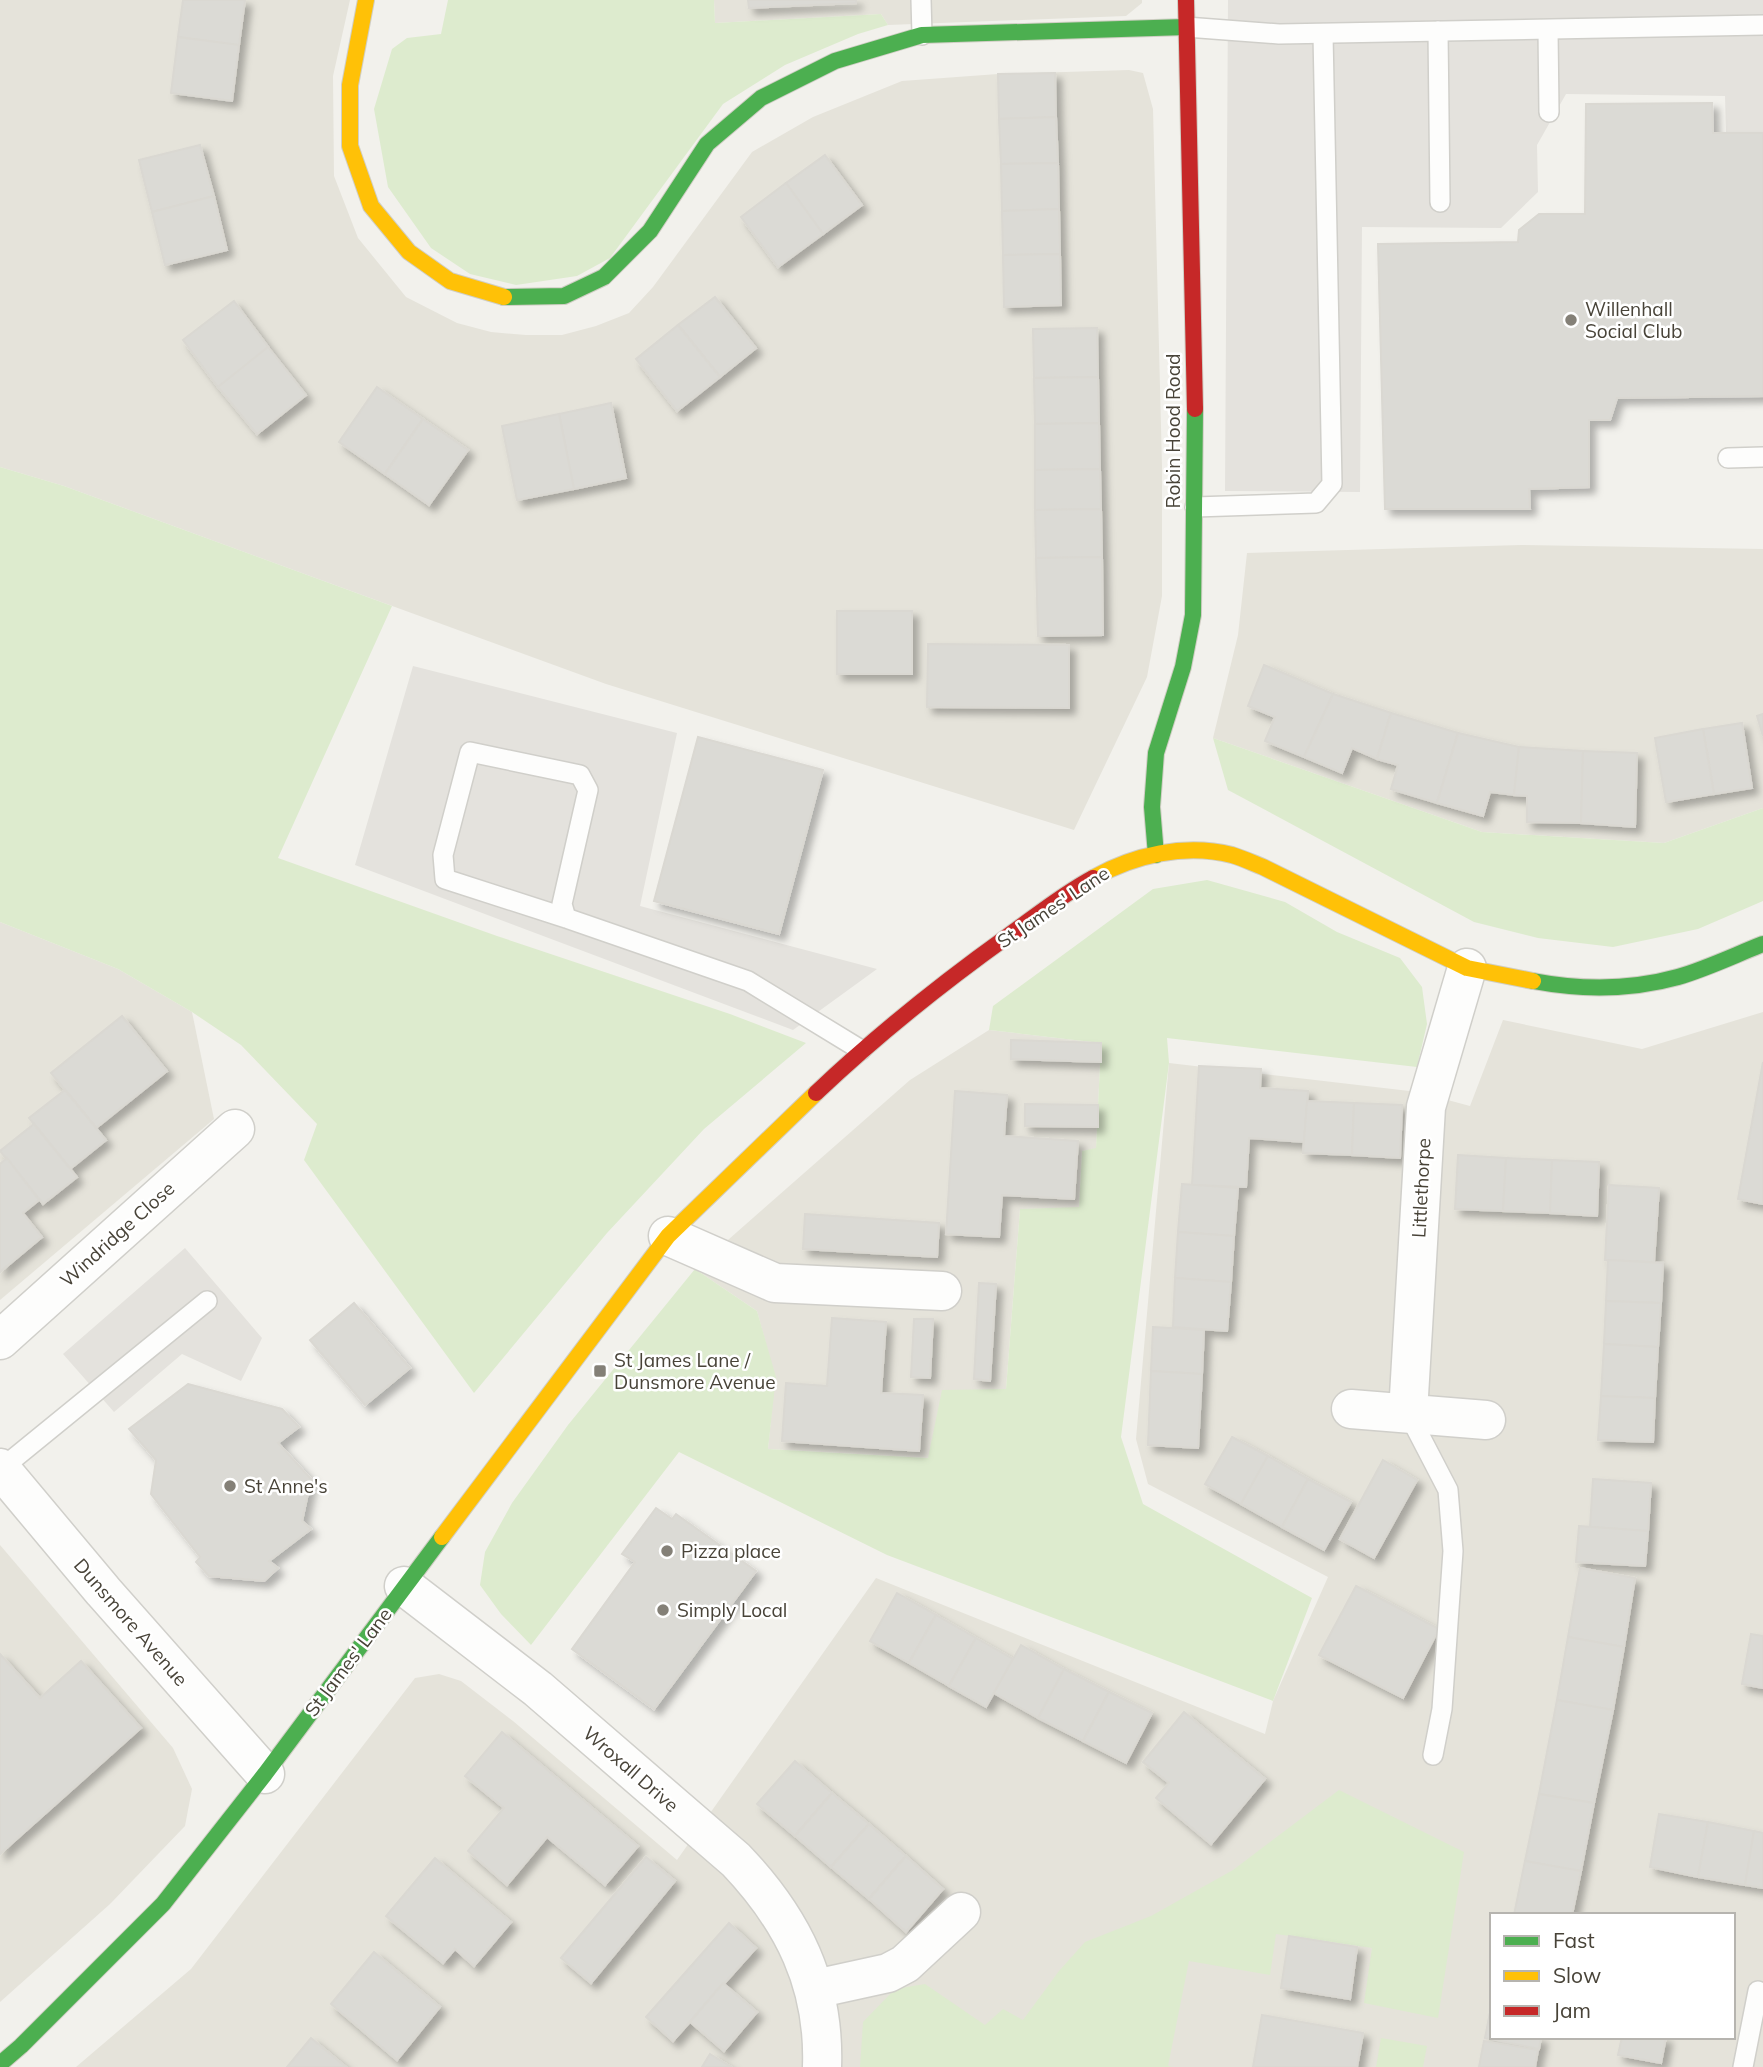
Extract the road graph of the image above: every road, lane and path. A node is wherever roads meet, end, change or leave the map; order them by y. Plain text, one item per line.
1 (366, 0) edge
2 (921, 0) edge
3 (1186, 0) edge
4 (1763, 25) edge
5 (1186, 27) junction
6 (1548, 30) junction
7 (1438, 31) junction
8 (1323, 34) junction
9 (922, 35) junction
10 (1549, 112) dead end
11 (1440, 202) dead end
12 (1763, 457) edge
13 (1728, 458) dead end
14 (1195, 507) junction
15 (1156, 855) junction
16 (566, 918) junction
17 (1763, 944) edge
18 (1467, 968) junction
19 (861, 1050) junction
20 (234, 1129) dead end
21 (668, 1236) junction
22 (942, 1291) dead end
23 (207, 1301) dead end
24 (0, 1339) edge
25 (1351, 1409) dead end
26 (1408, 1413) junction
27 (1486, 1420) dead end
28 (0, 1469) edge
29 (404, 1586) junction
30 (1433, 1755) dead end
31 (265, 1774) junction
32 (961, 1912) dead end
33 (816, 1989) junction
34 (1758, 1991) dead end
35 (0, 2064) edge
36 (822, 2067) edge
37 (1743, 2067) edge

1 - 9 street
2 - 9 lane
3 - 5 street, Robin Hood Road
4 - 6 lane
5 - 8 lane
5 - 9 street
5 - 14 street, Robin Hood Road
6 - 7 lane
6 - 10 lane
7 - 8 lane
7 - 11 lane
8 - 14 lane
12 - 13 lane
14 - 15 street, Robin Hood Road
15 - 18 street, St James' Lane
15 - 19 street, St James' Lane
16 - 16 lane
16 - 19 lane
17 - 18 street, St James' Lane
18 - 26 street, Littlethorpe
19 - 21 street, St James' Lane
20 - 24 street, Windridge Close
21 - 22 street
21 - 29 street, St James' Lane
23 - 28 lane
25 - 26 street
26 - 27 street
26 - 30 lane
28 - 31 street, Dunsmore Avenue
29 - 31 street, St James' Lane
29 - 33 street, Wroxall Drive
31 - 35 street, St James' Lane
32 - 33 street
33 - 36 street, Wroxall Drive
34 - 37 lane

